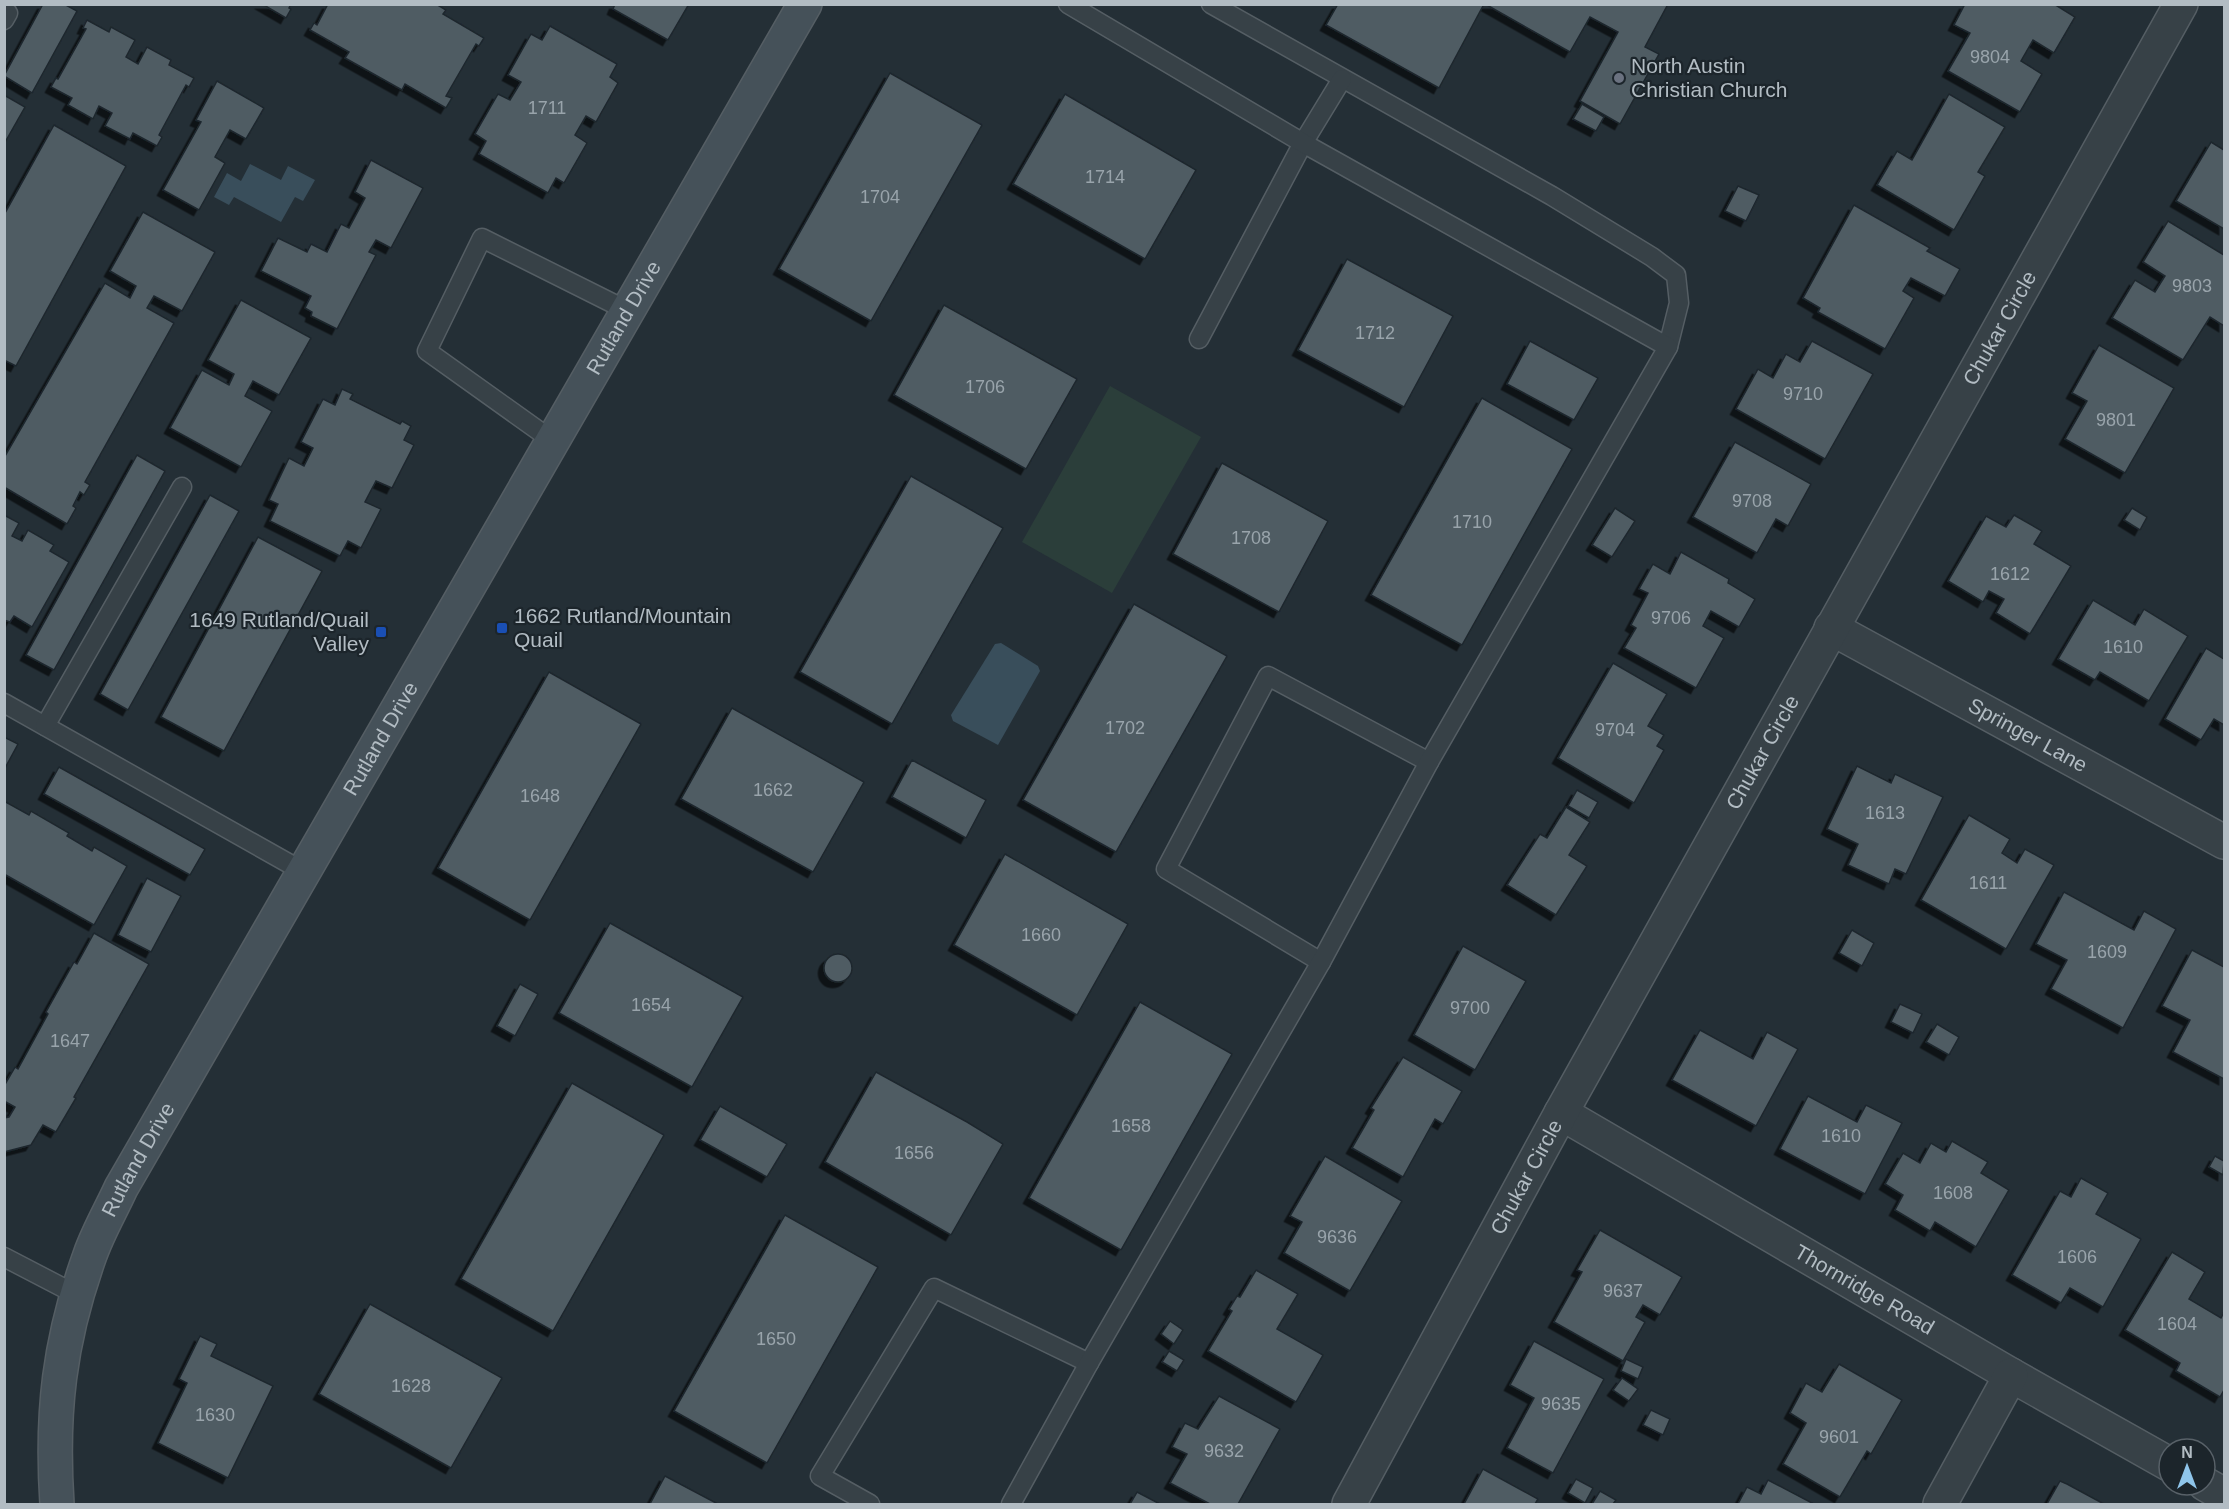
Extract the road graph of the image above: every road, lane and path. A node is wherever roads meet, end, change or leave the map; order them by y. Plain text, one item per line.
1 (805, 4) edge
2 (1068, 4) edge
3 (1211, 4) edge
4 (2181, 4) edge
5 (4, 11) edge
6 (4, 20) edge
7 (1342, 79) junction
8 (1303, 143) junction
9 (627, 311) junction
10 (1198, 339) dead end
11 (1668, 346) junction
12 (553, 441) junction
13 (182, 487) dead end
14 (1831, 628) junction
15 (4, 703) edge
16 (45, 726) junction
17 (1429, 762) junction
18 (2224, 842) edge
19 (304, 873) junction
20 (1321, 962) junction
21 (1561, 1113) junction
22 (4, 1257) edge
23 (77, 1295) junction
24 (1089, 1364) junction
25 (2011, 1375) junction
26 (2157, 1457) edge
27 (57, 1504) edge
28 (870, 1504) edge
29 (1011, 1504) edge
30 (1349, 1504) edge
31 (1940, 1504) edge

1 - 9 street, Rutland Drive
2 - 8 lane
3 - 7 lane
4 - 14 street, Chukar Circle
5 - 6 lane
7 - 8 lane
7 - 11 lane
8 - 10 lane
8 - 11 lane
9 - 12 street, Rutland Drive
9 - 12 lane
11 - 17 lane
12 - 19 street, Rutland Drive
13 - 16 lane
14 - 18 street, Springer Lane
14 - 21 street, Chukar Circle
15 - 16 lane
16 - 19 lane
17 - 20 lane
17 - 20 lane
19 - 23 street, Rutland Drive
20 - 24 lane
21 - 25 street, Thornridge Road
21 - 30 street, Chukar Circle
22 - 23 lane
23 - 27 street, Rutland Drive
24 - 28 lane
24 - 29 lane
25 - 26 street, Thornridge Road
25 - 31 street

